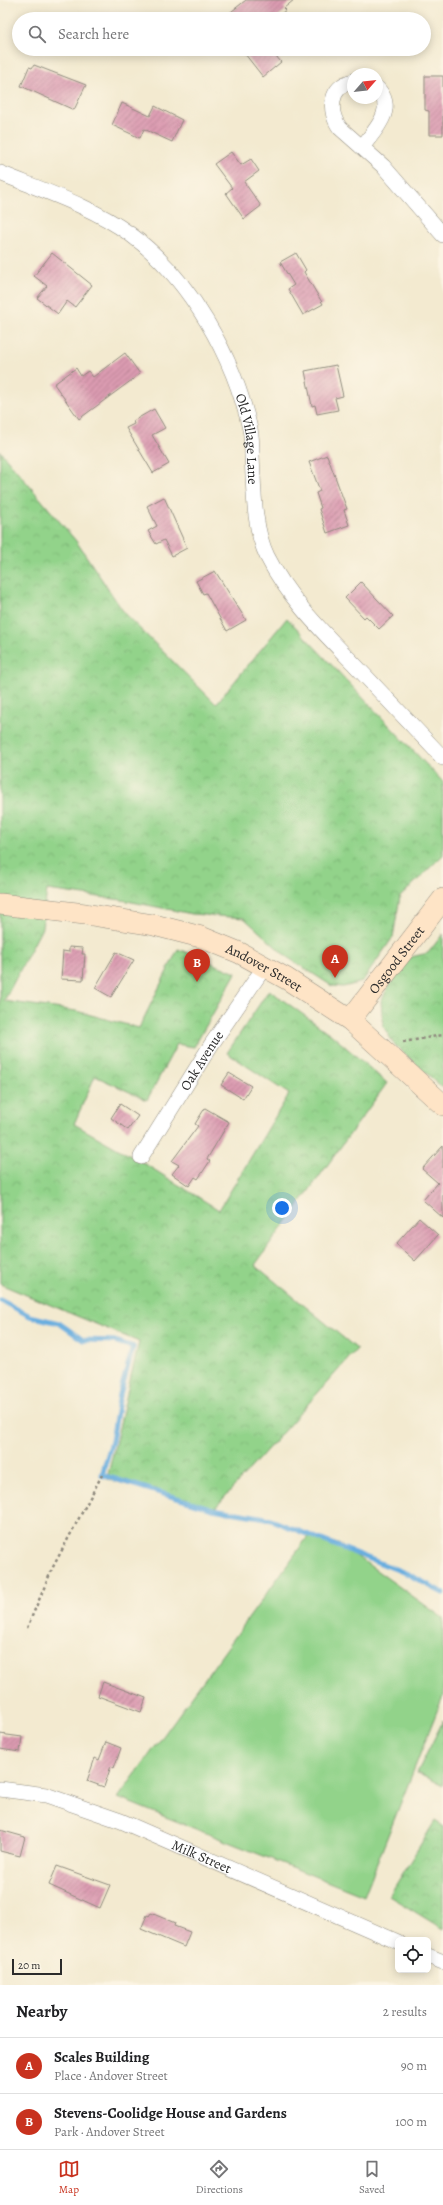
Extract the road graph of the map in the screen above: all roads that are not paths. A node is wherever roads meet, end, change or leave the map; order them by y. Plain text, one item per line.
1 (347, 84) edge
2 (383, 97) edge
3 (362, 147) junction
4 (0, 173) edge
5 (443, 235) edge
6 (443, 758) edge
7 (443, 899) edge
8 (0, 904) edge
9 (265, 966) junction
10 (350, 1020) junction
11 (443, 1105) edge
12 (141, 1157) dead end
13 (0, 1789) edge
14 (395, 1941) edge
15 (431, 1957) edge
16 (443, 1962) edge

1 - 3 street
2 - 3 street
3 - 5 street
4 - 6 street, Old Village Lane
7 - 10 main road, Osgood Street
8 - 9 main road, Andover Street
9 - 10 main road, Andover Street
9 - 12 street, Oak Avenue
10 - 11 main road, Andover Street
13 - 14 street, Milk Street
15 - 16 street

